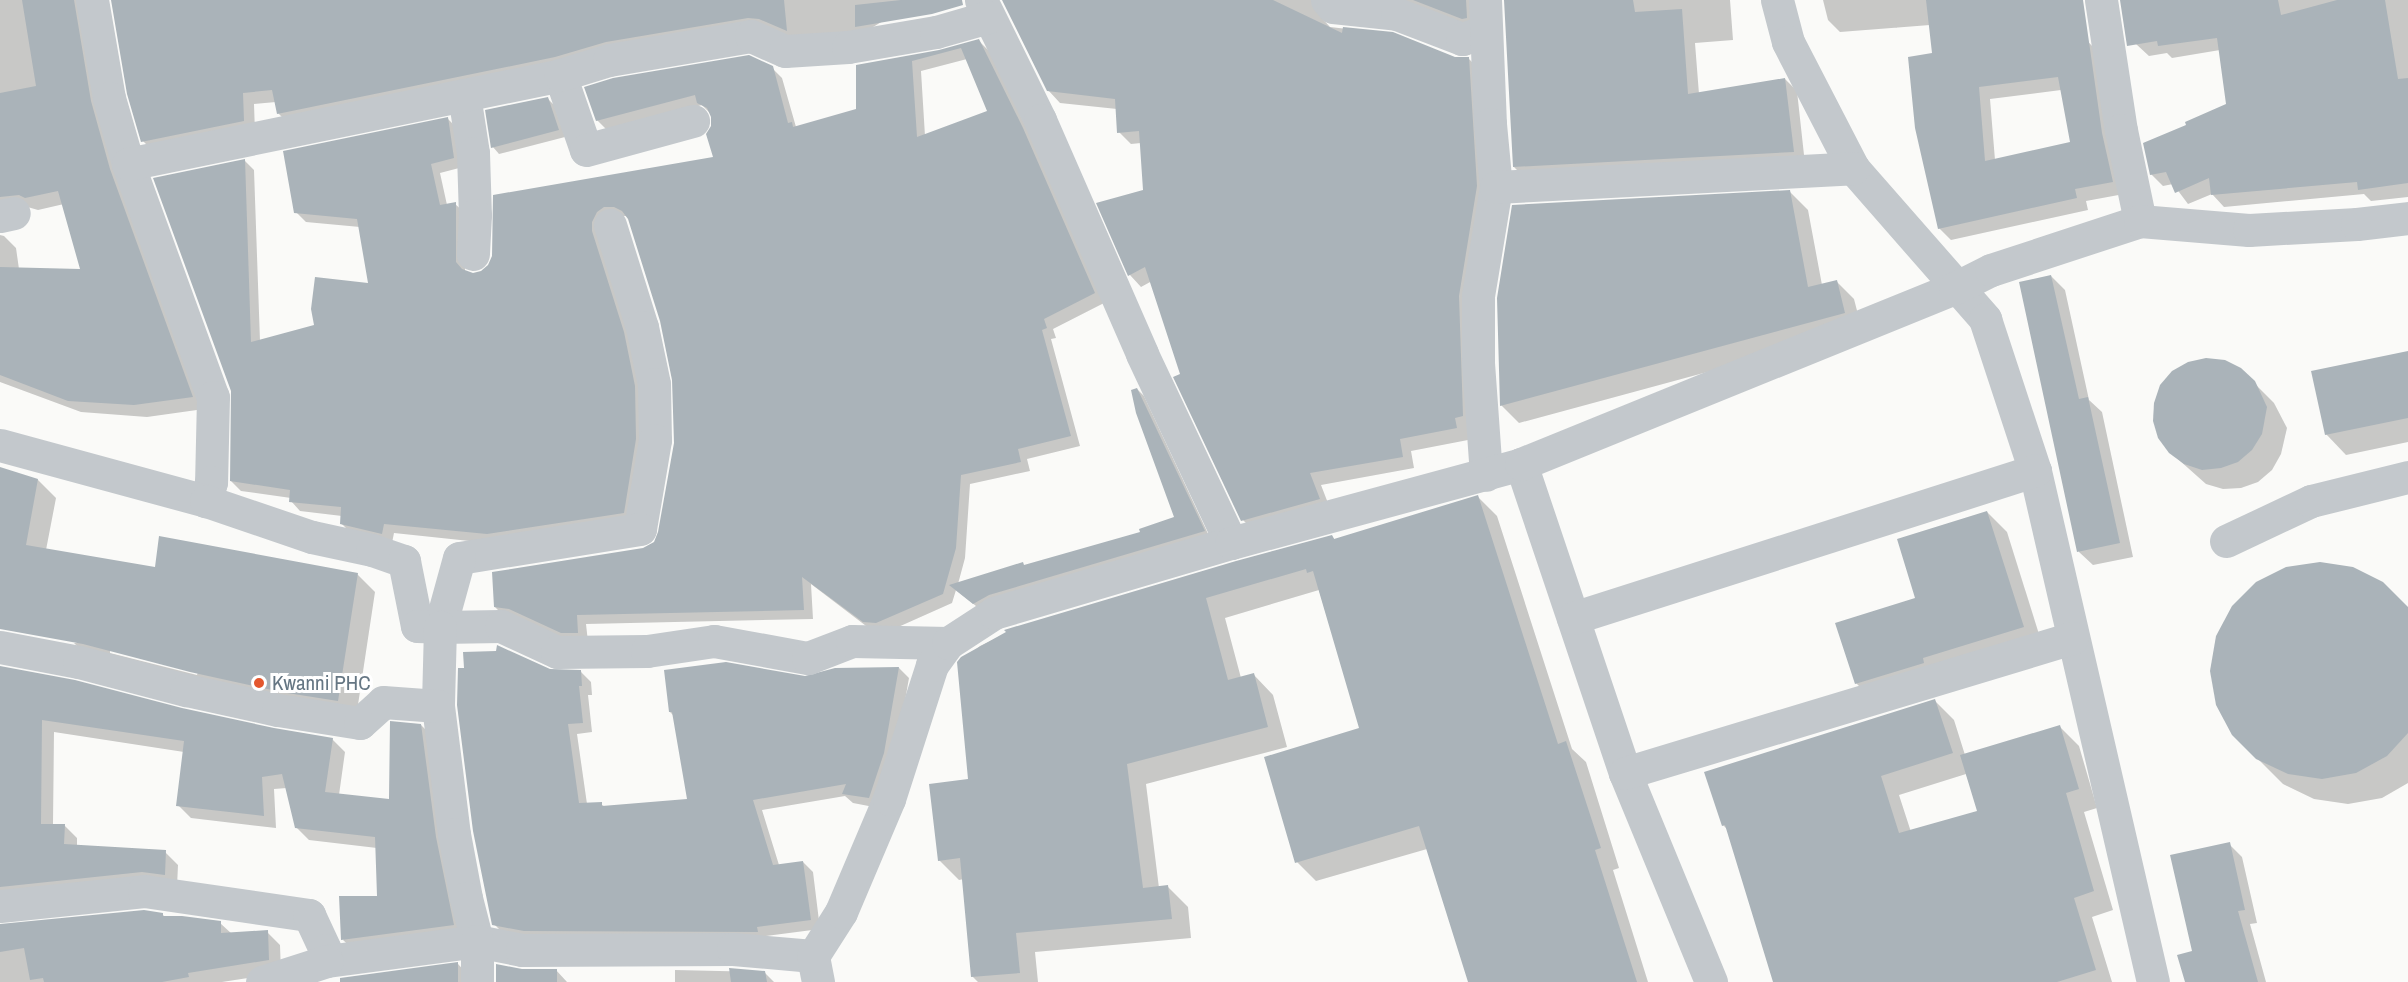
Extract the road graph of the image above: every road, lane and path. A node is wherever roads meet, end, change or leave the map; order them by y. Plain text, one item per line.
1 (92, 0) edge
2 (1327, 0) edge
3 (1778, 0) edge
4 (2101, 0) edge
5 (985, 8) edge
6 (1486, 15) edge
7 (560, 75) junction
8 (464, 95) junction
9 (693, 121) dead end
10 (128, 164) junction
11 (1853, 168) junction
12 (1496, 187) junction
13 (2408, 218) edge
14 (2140, 221) junction
15 (610, 225) dead end
16 (473, 254) dead end
17 (1955, 288) junction
18 (0, 445) edge
19 (1521, 464) junction
20 (2035, 471) junction
21 (1486, 475) junction
22 (2408, 477) edge
23 (206, 501) junction
24 (2226, 541) dead end
25 (1231, 543) junction
26 (1573, 618) junction
27 (440, 627) junction
28 (2072, 638) junction
29 (948, 643) junction
30 (0, 646) edge
31 (438, 706) junction
32 (1625, 773) junction
33 (0, 906) edge
34 (477, 941) junction
35 (327, 962) junction
36 (815, 969) edge
37 (262, 982) edge
38 (477, 982) edge
39 (1711, 982) edge
40 (2153, 982) edge

1 - 10 street
2 - 6 street
3 - 11 street
4 - 14 street
5 - 7 street
5 - 25 street
6 - 12 street
7 - 8 street
7 - 9 street
8 - 10 street
8 - 16 street
10 - 23 street
11 - 12 street
11 - 17 street
12 - 21 street
13 - 14 street
14 - 17 street
15 - 27 street
17 - 19 street
17 - 20 street
18 - 23 street
19 - 21 street
19 - 26 street
20 - 26 street
20 - 28 street
21 - 25 street
22 - 24 street
23 - 27 street
25 - 29 street
26 - 32 street
27 - 29 street
27 - 31 street
28 - 32 street
28 - 40 street
29 - 36 street
30 - 31 street
31 - 34 street
32 - 39 street
33 - 35 street
34 - 35 street
34 - 36 street
34 - 38 street
35 - 37 street

